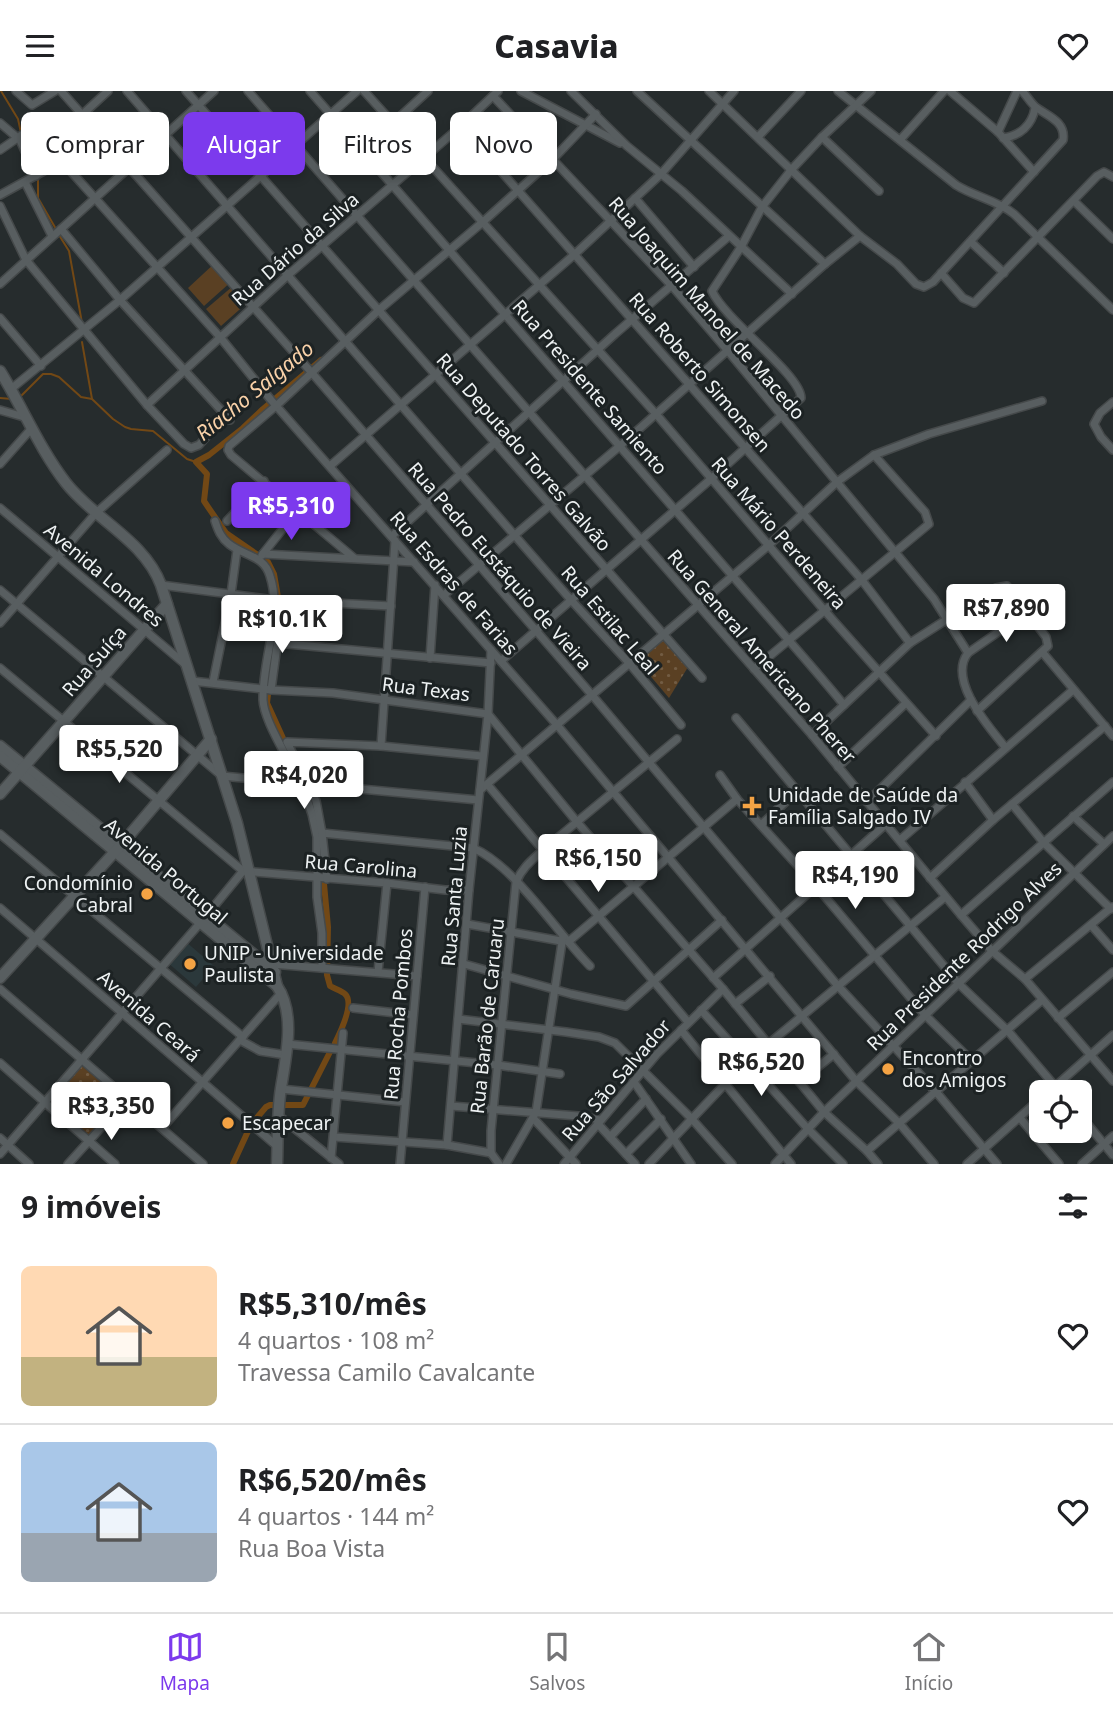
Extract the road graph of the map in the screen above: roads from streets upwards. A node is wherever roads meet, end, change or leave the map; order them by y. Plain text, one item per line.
1 (16, 91) edge
2 (58, 91) edge
3 (108, 91) edge
4 (127, 91) edge
5 (186, 91) edge
6 (214, 91) edge
7 (248, 91) edge
8 (310, 91) edge
9 (357, 91) edge
10 (364, 91) edge
11 (428, 91) edge
12 (522, 91) edge
13 (571, 91) edge
14 (637, 91) edge
15 (709, 91) edge
16 (734, 91) edge
17 (801, 91) edge
18 (838, 91) edge
19 (871, 91) edge
20 (944, 91) edge
21 (950, 91) edge
22 (1017, 91) edge
23 (1023, 91) edge
24 (496, 93) edge
25 (723, 104) junction
26 (198, 105) junction
27 (857, 106) junction
28 (1035, 108) junction
29 (80, 112) edge
30 (86, 112) edge
31 (146, 112) edge
32 (266, 112) edge
33 (328, 112) edge
34 (332, 112) edge
35 (383, 112) edge
36 (405, 112) edge
37 (476, 112) edge
38 (513, 112) edge
39 (596, 114) junction
40 (0, 123) edge
41 (319, 124) edge
42 (585, 125) junction
43 (169, 130) edge
44 (21, 134) edge
45 (450, 135) edge
46 (1000, 135) junction
47 (305, 136) edge
48 (16, 137) junction
49 (821, 137) junction
50 (758, 138) junction
51 (169, 139) edge
52 (691, 140) junction
53 (900, 140) junction
54 (627, 146) junction
55 (436, 147) edge
56 (0, 149) edge
57 (557, 155) edge
58 (305, 156) edge
59 (557, 161) edge
60 (792, 169) junction
61 (436, 170) edge
62 (1034, 172) junction
63 (661, 174) junction
64 (74, 175) edge
65 (119, 175) edge
66 (137, 175) edge
67 (385, 175) edge
68 (403, 175) edge
69 (505, 175) edge
70 (534, 175) edge
71 (36, 176) joint
72 (260, 176) junction
73 (1113, 177) edge
74 (25, 183) junction
75 (393, 184) junction
76 (518, 189) junction
77 (879, 191) dead end
78 (0, 195) edge
79 (95, 198) junction
80 (635, 198) junction
81 (1074, 201) junction
82 (226, 205) junction
83 (1003, 205) junction
84 (0, 206) edge
85 (762, 207) junction
86 (358, 215) junction
87 (611, 220) junction
88 (484, 221) junction
89 (61, 229) junction
90 (52, 236) junction
91 (729, 236) junction
92 (860, 236) junction
93 (192, 237) junction
94 (1040, 237) junction
95 (1113, 239) edge
96 (971, 242) junction
97 (323, 245) junction
98 (741, 247) junction
99 (449, 251) junction
100 (575, 254) junction
101 (26, 260) junction
102 (825, 264) junction
103 (694, 267) junction
104 (157, 268) junction
105 (941, 273) junction
106 (1004, 273) junction
107 (288, 275) junction
108 (414, 281) junction
109 (0, 284) edge
110 (540, 285) junction
111 (672, 286) junction
112 (792, 293) junction
113 (120, 300) junction
114 (253, 307) junction
115 (380, 309) junction
116 (1113, 310) edge
117 (506, 315) junction
118 (0, 318) edge
119 (632, 319) junction
120 (83, 331) junction
121 (747, 334) junction
122 (220, 337) junction
123 (348, 341) junction
124 (472, 345) junction
125 (598, 349) junction
126 (728, 351) junction
127 (41, 366) junction
128 (183, 370) junction
129 (310, 370) junction
130 (0, 371) edge
131 (435, 376) junction
132 (564, 381) junction
133 (691, 383) junction
134 (11, 389) junction
135 (1042, 401) dead end
136 (1113, 402) edge
137 (274, 403) junction
138 (146, 405) junction
139 (402, 405) junction
140 (0, 410) edge
141 (530, 411) junction
142 (656, 414) junction
143 (24, 417) junction
144 (782, 417) junction
145 (31, 429) junction
146 (366, 436) junction
147 (494, 442) junction
148 (621, 445) junction
149 (746, 448) junction
150 (167, 450) dead end
151 (1113, 450) edge
152 (874, 455) junction
153 (0, 464) edge
154 (330, 466) junction
155 (461, 473) junction
156 (585, 475) junction
157 (712, 479) junction
158 (264, 481) junction
159 (837, 482) junction
160 (426, 504) junction
161 (550, 505) junction
162 (0, 508) edge
163 (676, 510) junction
164 (297, 511) junction
165 (96, 513) junction
166 (803, 513) junction
167 (215, 521) dead end
168 (227, 521) dead end
169 (516, 535) junction
170 (394, 538) junction
171 (641, 540) junction
172 (769, 545) junction
173 (237, 550) junction
174 (896, 551) junction
175 (57, 557) junction
176 (354, 558) junction
177 (394, 561) junction
178 (414, 562) junction
179 (480, 565) junction
180 (606, 570) junction
181 (732, 575) junction
182 (860, 579) junction
183 (161, 585) junction
184 (435, 585) junction
185 (0, 590) edge
186 (231, 594) junction
187 (444, 595) junction
188 (571, 600) junction
189 (279, 601) junction
190 (16, 603) junction
191 (167, 604) junction
192 (698, 605) junction
193 (391, 606) junction
194 (824, 610) junction
195 (1027, 612) junction
196 (949, 619) junction
197 (0, 623) edge
198 (144, 629) junction
199 (536, 631) junction
200 (664, 634) junction
201 (790, 638) junction
202 (277, 643) junction
203 (910, 643) junction
204 (491, 650) junction
205 (968, 653) junction
206 (1043, 653) junction
207 (386, 654) junction
208 (430, 658) junction
209 (501, 661) junction
210 (491, 663) junction
211 (629, 663) junction
212 (187, 665) junction
213 (0, 668) edge
214 (754, 669) junction
215 (880, 672) junction
216 (104, 677) junction
217 (702, 678) dead end
218 (192, 681) junction
219 (213, 682) junction
220 (268, 690) junction
221 (1073, 690) junction
222 (592, 695) junction
223 (383, 699) junction
224 (971, 700) junction
225 (906, 703) junction
226 (844, 705) junction
227 (977, 711) junction
228 (488, 713) junction
229 (736, 718) dead end
230 (63, 722) junction
231 (557, 725) junction
232 (681, 725) dead end
233 (1105, 726) junction
234 (812, 735) junction
235 (936, 736) junction
236 (1113, 736) edge
237 (211, 739) junction
238 (677, 739) dead end
239 (0, 746) edge
240 (381, 746) junction
241 (1005, 747) junction
242 (198, 753) junction
243 (522, 755) junction
244 (0, 756) edge
245 (482, 756) junction
246 (648, 763) junction
247 (838, 767) junction
248 (22, 769) junction
249 (720, 775) dead end
250 (222, 776) junction
251 (965, 782) junction
252 (1113, 782) edge
253 (487, 784) junction
254 (305, 785) junction
255 (480, 790) junction
256 (612, 791) junction
257 (797, 791) junction
258 (0, 794) edge
259 (737, 799) junction
260 (478, 800) junction
261 (159, 801) junction
262 (867, 802) junction
263 (1012, 804) junction
264 (1073, 816) junction
265 (993, 820) junction
266 (577, 822) junction
267 (886, 824) junction
268 (761, 825) junction
269 (703, 828) junction
270 (322, 833) junction
271 (0, 834) edge
272 (1113, 837) edge
273 (900, 840) junction
274 (1044, 843) junction
275 (1104, 844) junction
276 (118, 848) junction
277 (473, 848) junction
278 (543, 850) junction
279 (852, 856) junction
280 (668, 857) junction
281 (1074, 871) junction
282 (247, 872) junction
283 (930, 878) junction
284 (322, 879) junction
285 (516, 882) junction
286 (387, 883) junction
287 (816, 886) junction
288 (425, 887) junction
289 (633, 888) junction
290 (469, 890) junction
291 (946, 897) junction
292 (74, 898) junction
293 (0, 908) edge
294 (1112, 908) edge
295 (961, 915) junction
296 (599, 916) junction
297 (782, 918) junction
298 (204, 919) junction
299 (722, 920) junction
300 (467, 924) junction
301 (1091, 925) junction
302 (911, 926) junction
303 (511, 931) junction
304 (35, 939) junction
305 (564, 940) junction
306 (747, 949) junction
307 (1113, 950) edge
308 (687, 951) junction
309 (992, 951) junction
310 (874, 957) junction
311 (464, 964) junction
312 (590, 966) dead end
313 (160, 968) junction
314 (274, 968) junction
315 (322, 968) junction
316 (378, 972) junction
317 (1113, 972) edge
318 (506, 974) junction
319 (416, 975) junction
320 (770, 976) junction
321 (0, 978) edge
322 (713, 978) junction
323 (1025, 979) junction
324 (652, 982) junction
325 (959, 983) junction
326 (838, 986) junction
327 (0, 989) edge
328 (280, 989) junction
329 (553, 989) junction
330 (723, 989) junction
331 (1042, 1000) junction
332 (735, 1004) junction
333 (353, 1008) dead end
334 (701, 1010) junction
335 (122, 1013) junction
336 (413, 1015) junction
337 (802, 1015) junction
338 (925, 1015) junction
339 (1058, 1018) junction
340 (458, 1019) junction
341 (688, 1022) junction
342 (501, 1024) junction
343 (548, 1030) junction
344 (681, 1030) junction
345 (1008, 1031) junction
346 (343, 1033) dead end
347 (1113, 1035) edge
348 (241, 1039) junction
349 (287, 1044) junction
350 (768, 1044) junction
351 (342, 1048) junction
352 (893, 1048) junction
353 (834, 1054) junction
354 (286, 1055) junction
355 (1089, 1055) junction
356 (410, 1057) junction
357 (81, 1060) junction
358 (748, 1061) junction
359 (456, 1062) junction
360 (973, 1062) junction
361 (0, 1063) edge
362 (497, 1065) junction
363 (542, 1071) junction
364 (642, 1072) junction
365 (561, 1074) dead end
366 (1047, 1080) edge
367 (1065, 1080) edge
368 (1113, 1081) edge
369 (634, 1082) junction
370 (799, 1082) junction
371 (857, 1082) junction
372 (203, 1083) junction
373 (725, 1084) junction
374 (281, 1089) junction
375 (937, 1093) junction
376 (338, 1094) junction
377 (127, 1099) junction
378 (646, 1099) junction
379 (45, 1102) junction
380 (405, 1102) junction
381 (451, 1107) junction
382 (279, 1108) junction
383 (1029, 1109) edge
384 (493, 1110) junction
385 (824, 1112) junction
386 (534, 1115) junction
387 (691, 1118) junction
388 (1020, 1118) junction
389 (661, 1119) junction
390 (599, 1122) junction
391 (899, 1123) junction
392 (162, 1128) junction
393 (808, 1129) junction
394 (1092, 1130) edge
395 (1113, 1136) edge
396 (334, 1137) junction
397 (610, 1137) junction
398 (673, 1137) junction
399 (0, 1138) edge
400 (89, 1141) junction
401 (402, 1143) junction
402 (1104, 1144) junction
403 (8, 1145) junction
404 (447, 1145) junction
405 (278, 1147) junction
406 (984, 1149) junction
407 (867, 1151) junction
408 (491, 1153) junction
409 (0, 1154) edge
410 (626, 1154) junction
411 (783, 1155) junction
412 (1113, 1155) edge
413 (331, 1158) junction
414 (567, 1161) edge
415 (199, 1163) edge
416 (29, 1164) edge
417 (68, 1164) edge
418 (116, 1164) edge
419 (277, 1164) edge
420 (338, 1164) edge
421 (400, 1164) edge
422 (499, 1164) edge
423 (506, 1164) edge
424 (576, 1164) edge
425 (635, 1164) edge
426 (649, 1164) edge
427 (691, 1164) edge
428 (732, 1164) edge
429 (775, 1164) edge
430 (791, 1164) edge
431 (843, 1164) edge
432 (878, 1164) edge
433 (934, 1164) edge
434 (967, 1164) edge
435 (997, 1164) edge
436 (1059, 1164) edge
437 (1082, 1164) edge

1 - 2 street
2 - 29 street, Rua Pedro Eustáquio de Vieira
3 - 30 street
4 - 31 street, Rua Estilac Leal
5 - 26 street, Rua Deputado Torres Galvão
6 - 26 street
7 - 32 street, Rua General Americano Pherer
8 - 33 street, Rua Presidente Samiento
9 - 34 street
10 - 35 street, Rua Mário Perdeneira
11 - 36 street
12 - 42 street
13 - 39 street
14 - 52 street
15 - 25 street
16 - 25 street
17 - 50 street
18 - 27 street
19 - 27 street
20 - 53 street
21 - 46 street
22 - 46 street
23 - 28 street
24 - 37 street, Rua Dário da Silva
24 - 38 street, Rua Joaquim Manoel de Macedo
25 - 50 street
25 - 52 street
26 - 43 street
26 - 72 street, Rua Deputado Torres Galvão
27 - 49 street
27 - 53 street
28 - 46 street
28 - 62 street
39 - 42 street
39 - 54 street
40 - 48 street
41 - 47 street
42 - 54 street
42 - 57 street
44 - 48 street, Rua Esdras de Farias
45 - 55 street, Rua Dário da Silva
46 - 62 street
48 - 56 street
48 - 71 street
49 - 60 street
49 - 77 street
50 - 60 street
51 - 82 street, Rua Estilac Leal
52 - 63 street
52 - 85 street
53 - 83 street
54 - 63 street
58 - 86 street, Rua General Americano Pherer
59 - 87 street, Rua Joaquim Manoel de Macedo
60 - 85 street
60 - 92 street
61 - 88 street, Rua Mário Perdeneira
62 - 83 street
63 - 80 street
63 - 91 street
64 - 79 street, Rua Esdras de Farias
65 - 79 street
66 - 93 street, Rua Pedro Eustáquio de Vieira
67 - 75 street, Rua Presidente Samiento
68 - 75 street, Rua Dário da Silva
69 - 76 street, Rua Roberto Simonsen
70 - 76 street
71 - 74 street
72 - 82 street
72 - 97 street, Rua Deputado Torres Galvão
73 - 81 street
74 - 78 street
74 - 90 street
75 - 86 street, Rua Dário da Silva
75 - 99 street, Rua Presidente Samiento
76 - 88 street
76 - 100 street, Rua Roberto Simonsen
79 - 89 street
79 - 104 street, Rua Esdras de Farias
80 - 87 street
80 - 103 street
81 - 94 street
81 - 95 street
82 - 93 street
82 - 107 street, Rua Estilac Leal
83 - 94 street
83 - 96 street
84 - 101 street
85 - 98 street
85 - 102 street
86 - 97 street, Rua Dário da Silva
86 - 108 street, Rua General Americano Pherer
87 - 100 street
87 - 111 street, Rua Joaquim Manoel de Macedo
88 - 99 street
88 - 110 street, Rua Mário Perdeneira
89 - 90 street
89 - 113 street
90 - 101 street
91 - 98 street
91 - 103 street
92 - 102 street
92 - 105 street
93 - 104 street
93 - 114 street, Rua Pedro Eustáquio de Vieira
94 - 106 street
94 - 116 street
96 - 105 street
96 - 106 street
97 - 107 street, Rua Dário da Silva
97 - 115 street, Rua Deputado Torres Galvão
98 - 112 street
98 - 121 street
99 - 108 street
99 - 117 street, Rua Presidente Samiento
100 - 110 street
100 - 119 street, Rua Roberto Simonsen
101 - 109 street
101 - 120 street
102 - 112 street
103 - 111 street
104 - 113 street
104 - 122 street, Rua Esdras de Farias
105 - 106 street
107 - 114 street, Rua Dário da Silva
107 - 123 street, Rua Estilac Leal
108 - 115 street
108 - 124 street, Rua General Americano Pherer
110 - 117 street
110 - 125 street, Rua Mário Perdeneira
111 - 119 street
111 - 126 street, Rua Joaquim Manoel de Macedo
112 - 121 street
113 - 120 street
113 - 128 street
114 - 122 street, Rua Dário da Silva
114 - 129 street, Rua Pedro Eustáquio de Vieira
115 - 123 street
115 - 131 street, Rua Deputado Torres Galvão
117 - 124 street
117 - 132 street, Rua Presidente Samiento
118 - 127 street
119 - 125 street
119 - 133 street, Rua Roberto Simonsen
120 - 127 street
120 - 138 street
121 - 126 street
121 - 144 street
122 - 128 street, Rua Dário da Silva
122 - 137 street, Rua Esdras de Farias
123 - 129 street
123 - 139 street, Rua Estilac Leal
124 - 131 street
124 - 141 street, Rua General Americano Pherer
125 - 132 street
125 - 142 street, Rua Mário Perdeneira
126 - 133 street
126 - 144 street, Rua Joaquim Manoel de Macedo
127 - 134 street
128 - 138 street, Rua Dário da Silva
128 - 138 street
129 - 137 street
129 - 146 street, Rua Pedro Eustáquio de Vieira
130 - 134 street
131 - 139 street
131 - 147 street, Rua Deputado Torres Galvão
132 - 141 street
132 - 148 street, Rua Presidente Samiento
133 - 142 street
133 - 149 street, Rua Roberto Simonsen
134 - 143 street
135 - 152 street
136 - 151 street
137 - 154 street, Rua Esdras de Farias
137 - 158 street
139 - 146 street
139 - 155 street, Rua Estilac Leal
140 - 143 street
141 - 147 street
141 - 156 street, Rua General Americano Pherer
142 - 148 street
142 - 157 street, Rua Mário Perdeneira
143 - 145 street
144 - 149 street
144 - 159 street, Rua Joaquim Manoel de Macedo
145 - 153 street
145 - 165 street
146 - 154 street
146 - 160 street, Rua Pedro Eustáquio de Vieira
147 - 155 street
147 - 161 street, Rua Deputado Torres Galvão
148 - 156 street
148 - 163 street, Rua Presidente Samiento
149 - 157 street
149 - 166 street, Rua Roberto Simonsen
150 - 165 street
152 - 159 street
152 - 174 street
154 - 170 street, Rua Esdras de Farias
155 - 160 street
155 - 169 street, Rua Estilac Leal
156 - 161 street
156 - 171 street, Rua General Americano Pherer
157 - 163 street
157 - 172 street, Rua Mário Perdeneira
158 - 164 street
158 - 168 street
159 - 166 street
159 - 174 street, Rua Joaquim Manoel de Macedo
160 - 170 street
160 - 179 street, Rua Pedro Eustáquio de Vieira
161 - 169 street
161 - 180 street, Rua Deputado Torres Galvão
162 - 175 street, Avenida Londres
163 - 171 street
163 - 181 street, Rua Presidente Samiento
164 - 176 street
164 - 176 street
165 - 175 street
165 - 183 street
166 - 172 street
166 - 182 street, Rua Roberto Simonsen
167 - 173 street
169 - 179 street
169 - 188 street, Rua Estilac Leal
170 - 177 street
170 - 178 street, Rua Esdras de Farias
171 - 180 street
171 - 192 street, Rua General Americano Pherer
172 - 181 street
172 - 194 street, Rua Mário Perdeneira
173 - 186 street
173 - 189 street
174 - 182 street
174 - 196 street, Rua Joaquim Manoel de Macedo
175 - 190 street
175 - 198 street, Avenida Londres
176 - 177 street
177 - 178 street
177 - 193 street
178 - 184 street, Rua Esdras de Farias
179 - 187 street
179 - 199 street, Rua Pedro Eustáquio de Vieira
180 - 188 street
180 - 200 street, Rua Deputado Torres Galvão
181 - 192 street
181 - 201 street, Rua Presidente Samiento
182 - 194 street
182 - 203 street, Rua Roberto Simonsen
183 - 186 street
183 - 191 street
184 - 187 street, Rua Esdras de Farias
184 - 208 street
185 - 190 street
186 - 189 street
186 - 219 street
187 - 204 street, Rua Esdras de Farias
188 - 199 street
188 - 211 street, Rua Estilac Leal
189 - 193 street
189 - 202 street
189 - 220 street
190 - 197 street
190 - 216 street
191 - 198 street, Rua Suíça
191 - 212 street
192 - 200 street
192 - 214 street, Rua General Americano Pherer
193 - 207 street
194 - 201 street
194 - 215 street, Rua Mário Perdeneira
195 - 196 street
195 - 205 street
195 - 206 street
196 - 203 street
196 - 205 street, Rua Joaquim Manoel de Macedo
198 - 212 street, Avenida Londres
198 - 216 street, Rua Suíça
199 - 209 street
199 - 222 street, Rua Pedro Eustáquio de Vieira
200 - 211 street
200 - 217 street, Rua Deputado Torres Galvão
201 - 214 street
201 - 226 street, Rua Presidente Samiento
202 - 207 street
202 - 220 street
203 - 215 street
204 - 209 street, Rua Esdras de Farias
204 - 210 street, Rua Santa Luzia
205 - 224 street
206 - 221 street
206 - 227 street
207 - 208 street
207 - 223 street
208 - 210 street
209 - 231 street, Rua Esdras de Farias
210 - 228 street, Rua Santa Luzia
211 - 222 street
211 - 232 street, Rua Estilac Leal
212 - 218 street
213 - 230 street
214 - 234 street, Rua General Americano Pherer
215 - 225 street, Rua Mário Perdeneira
215 - 226 street
216 - 230 street, Rua Suíça
216 - 242 street
218 - 219 street, Rua Texas
218 - 237 street
219 - 220 street, Rua Texas
220 - 223 street, Rua Texas
220 - 254 street
221 - 233 street
221 - 241 street
222 - 231 street
222 - 246 street, Rua Pedro Eustáquio de Vieira
223 - 228 street, Rua Texas
223 - 240 street
224 - 227 street
224 - 235 street
225 - 235 street, Rua Mário Perdeneira
225 - 247 street
226 - 234 street
227 - 241 street
228 - 243 street
228 - 245 street, Rua Santa Luzia
229 - 257 street
230 - 248 street, Rua Suíça
230 - 261 street
231 - 243 street
231 - 256 street, Rua Esdras de Farias
233 - 236 street
233 - 263 street
234 - 247 street, Rua General Americano Pherer
235 - 262 street
237 - 242 street
237 - 250 street
238 - 246 street
239 - 248 street, Avenida Portugal
240 - 245 street
240 - 254 street
241 - 251 street
242 - 250 street
242 - 261 street
243 - 253 street
243 - 266 street
244 - 248 street, Avenida Portugal
245 - 255 street, Rua Santa Luzia
246 - 256 street
246 - 269 street, Rua Pedro Eustáquio de Vieira
247 - 262 street, Rua General Americano Pherer
248 - 258 street, Rua Suíça
248 - 276 street, Avenida Portugal
249 - 259 street
250 - 254 street
250 - 282 street
251 - 265 street
251 - 273 street
252 - 264 street
253 - 255 street
253 - 278 street
254 - 260 street
254 - 270 street
254 - 284 street
255 - 260 street, Rua Santa Luzia
256 - 266 street
256 - 280 street, Rua Esdras de Farias
257 - 268 street
257 - 279 street
259 - 268 street
259 - 269 street
260 - 277 street, Rua Santa Luzia
261 - 276 street
261 - 282 street
262 - 267 street, Rua General Americano Pherer
263 - 265 street
263 - 274 street
264 - 274 street
264 - 275 street
265 - 283 street
266 - 278 street
266 - 289 street
267 - 273 street, Rua General Americano Pherer
267 - 279 street
268 - 287 street
269 - 280 street
269 - 297 street, Rua Pedro Eustáquio de Vieira
270 - 277 street
270 - 284 street
271 - 292 street
272 - 275 street, Rua Presidente Rodrigo Alves
273 - 283 street, Rua General Americano Pherer
274 - 281 street
274 - 295 street
275 - 281 street, Rua Presidente Rodrigo Alves
276 - 292 street
276 - 298 street, Avenida Portugal
277 - 285 street
277 - 290 street, Rua Santa Luzia
278 - 285 street
278 - 296 street
279 - 287 street
279 - 302 street
280 - 289 street
280 - 299 street, Rua Esdras de Farias
281 - 294 street
281 - 309 street, Rua Presidente Rodrigo Alves
282 - 284 street, Rua Carolina
282 - 298 street
282 - 314 street
283 - 291 street, Rua General Americano Pherer
284 - 286 street, Rua Carolina
284 - 315 street
285 - 303 street, Rua Barão de Caruaru
285 - 305 street
286 - 288 street, Rua Carolina
286 - 316 street
287 - 297 street
287 - 310 street
288 - 290 street, Rua Carolina
288 - 319 street, Rua Rocha Pombos
289 - 296 street
289 - 308 street
290 - 300 street, Rua Santa Luzia
291 - 295 street, Rua General Americano Pherer
291 - 302 street
292 - 304 street
292 - 313 street
293 - 304 street, Avenida Ceará
294 - 301 street
295 - 309 street, Rua General Americano Pherer
296 - 305 street
296 - 324 street
297 - 306 street
297 - 326 street, Rua Pedro Eustáquio de Vieira
298 - 313 street
298 - 314 street, Avenida Portugal
298 - 328 street, Avenida Portugal
299 - 306 street, Rua Esdras de Farias
299 - 308 street
300 - 303 street
300 - 311 street, Rua Santa Luzia
301 - 307 street
301 - 323 street
302 - 310 street
302 - 325 street
303 - 305 street
303 - 318 street, Rua Barão de Caruaru
304 - 321 street
304 - 335 street, Avenida Ceará
305 - 312 street
305 - 329 street
306 - 320 street, Rua Esdras de Farias
306 - 322 street
308 - 322 street
308 - 324 street
309 - 323 street, Rua General Americano Pherer
309 - 325 street, Rua Presidente Rodrigo Alves
310 - 326 street
310 - 338 street
311 - 318 street
311 - 340 street, Rua Santa Luzia
313 - 335 street
313 - 348 street
314 - 315 street
314 - 328 street
315 - 316 street
316 - 319 street
317 - 339 street
318 - 329 street
318 - 342 street, Rua Barão de Caruaru
319 - 336 street, Rua Rocha Pombos
320 - 332 street
320 - 337 street, Rua Esdras de Farias
322 - 330 street
323 - 331 street, Rua General Americano Pherer
324 - 329 street
324 - 341 street
325 - 338 street, Rua Presidente Rodrigo Alves
325 - 345 street
326 - 337 street
326 - 352 street, Rua Pedro Eustáquio de Vieira
327 - 357 street
328 - 348 street
328 - 349 street
329 - 343 street
330 - 332 street
330 - 334 street, Rua São Salvador
331 - 339 street, Rua General Americano Pherer
331 - 345 street
332 - 350 street
333 - 336 street
334 - 341 street, Rua São Salvador
334 - 358 street
335 - 357 street
335 - 372 street, Avenida Ceará
336 - 356 street, Rua Rocha Pombos
337 - 350 street
337 - 353 street, Rua Esdras de Farias
338 - 352 street, Rua Presidente Rodrigo Alves
338 - 360 street
339 - 355 street, Rua General Americano Pherer
340 - 342 street
340 - 359 street, Rua Santa Luzia
341 - 344 street, Rua São Salvador
342 - 343 street
342 - 362 street, Rua Barão de Caruaru
343 - 363 street
343 - 364 street
344 - 364 street, Rua São Salvador
344 - 373 street
345 - 360 street
345 - 366 street
346 - 351 street
347 - 355 street
348 - 354 street
348 - 372 street
349 - 351 street
349 - 354 street
350 - 358 street
350 - 370 street
351 - 356 street
351 - 376 street
352 - 371 street, Rua Presidente Rodrigo Alves
352 - 375 street, Rua Pedro Eustáquio de Vieira
353 - 370 street
353 - 371 street, Rua Esdras de Farias
354 - 374 street
355 - 367 street
355 - 368 street, Rua General Americano Pherer
356 - 359 street
356 - 380 street, Rua Rocha Pombos
357 - 377 street
357 - 379 street
358 - 393 street
359 - 362 street
359 - 381 street, Rua Santa Luzia
360 - 375 street
361 - 379 street
362 - 363 street
362 - 384 street, Rua Barão de Caruaru
363 - 365 street
363 - 386 street
364 - 369 street, Rua São Salvador
364 - 387 street
369 - 378 street
369 - 390 street, Rua São Salvador
370 - 385 street
371 - 385 street, Rua Presidente Rodrigo Alves
371 - 391 street, Rua Esdras de Farias
372 - 392 street
372 - 405 street, Avenida Ceará
373 - 387 street
373 - 411 street
374 - 376 street
374 - 382 street
375 - 391 street
375 - 406 street, Rua Pedro Eustáquio de Vieira
376 - 380 street
376 - 396 street
377 - 392 street
377 - 400 street
378 - 389 street
378 - 397 street
379 - 400 street
379 - 403 street
380 - 401 street, Rua Rocha Pombos
381 - 384 street
381 - 404 street, Rua Santa Luzia
382 - 405 street
382 - 413 street
383 - 388 street
384 - 386 street
384 - 408 street, Rua Barão de Caruaru
385 - 393 street, Rua Presidente Rodrigo Alves
385 - 407 street
386 - 390 street
386 - 414 street
386 - 423 street
387 - 398 street
387 - 428 street
388 - 406 street
388 - 436 street
389 - 398 street
389 - 410 street
390 - 397 street
390 - 414 street, Rua São Salvador
391 - 407 street
391 - 433 street, Rua Esdras de Farias
392 - 415 street
393 - 411 street, Rua Presidente Rodrigo Alves
393 - 431 street
394 - 402 street
395 - 402 street
396 - 401 street
396 - 413 street
397 - 410 street
398 - 426 street
398 - 427 street
399 - 403 street
400 - 417 street
400 - 418 street
401 - 404 street
401 - 421 street, Rua Rocha Pombos
402 - 412 street
402 - 437 street
403 - 409 street
403 - 416 street
404 - 408 street
405 - 419 street
406 - 434 street
406 - 435 street, Rua Pedro Eustáquio de Vieira
407 - 432 street
408 - 422 street
410 - 425 street
411 - 429 street, Rua Presidente Rodrigo Alves
411 - 430 street
413 - 420 street
414 - 424 street

